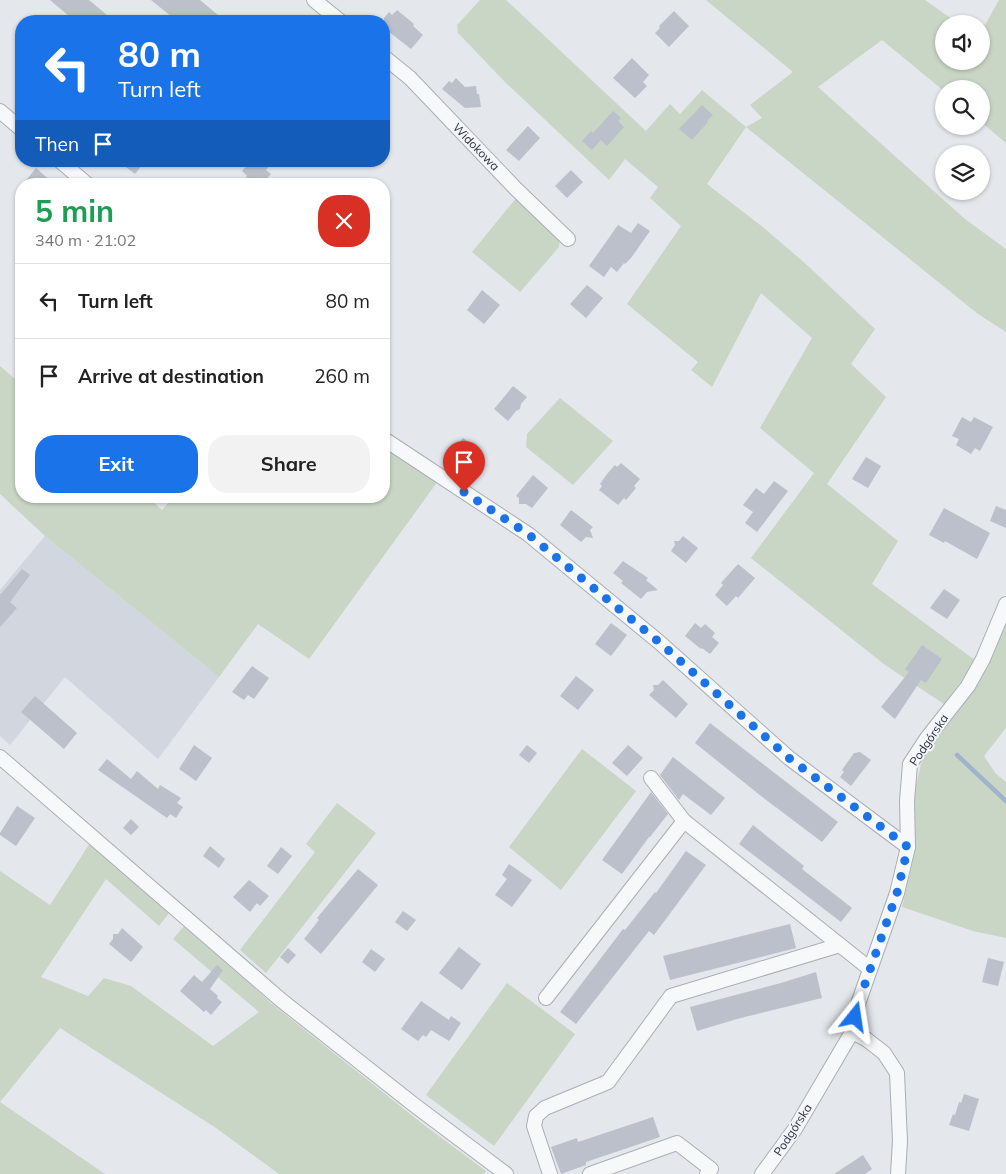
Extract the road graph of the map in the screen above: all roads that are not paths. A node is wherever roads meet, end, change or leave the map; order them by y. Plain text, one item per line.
1 (314, 0) edge
2 (333, 15) edge
3 (390, 62) edge
4 (0, 111) edge
5 (15, 125) edge
6 (67, 167) edge
7 (80, 178) edge
8 (568, 239) dead end
9 (390, 443) edge
10 (1006, 604) edge
11 (0, 757) edge
12 (651, 778) dead end
13 (684, 821) junction
14 (908, 847) junction
15 (840, 945) junction
16 (870, 969) junction
17 (546, 998) dead end
18 (852, 1032) junction
19 (506, 1174) edge
20 (550, 1174) edge
21 (590, 1174) edge
22 (707, 1174) edge
23 (762, 1174) edge
24 (898, 1174) edge

1 - 2 street
3 - 8 street, Widokowa
4 - 5 street
6 - 7 street
9 - 14 street
10 - 14 street, Podgórska
11 - 19 street
12 - 13 street
13 - 15 street
13 - 17 street
14 - 16 street, Podgórska
15 - 16 street
15 - 20 street
16 - 18 street, Podgórska
18 - 23 street, Podgórska
18 - 24 street
21 - 22 street

